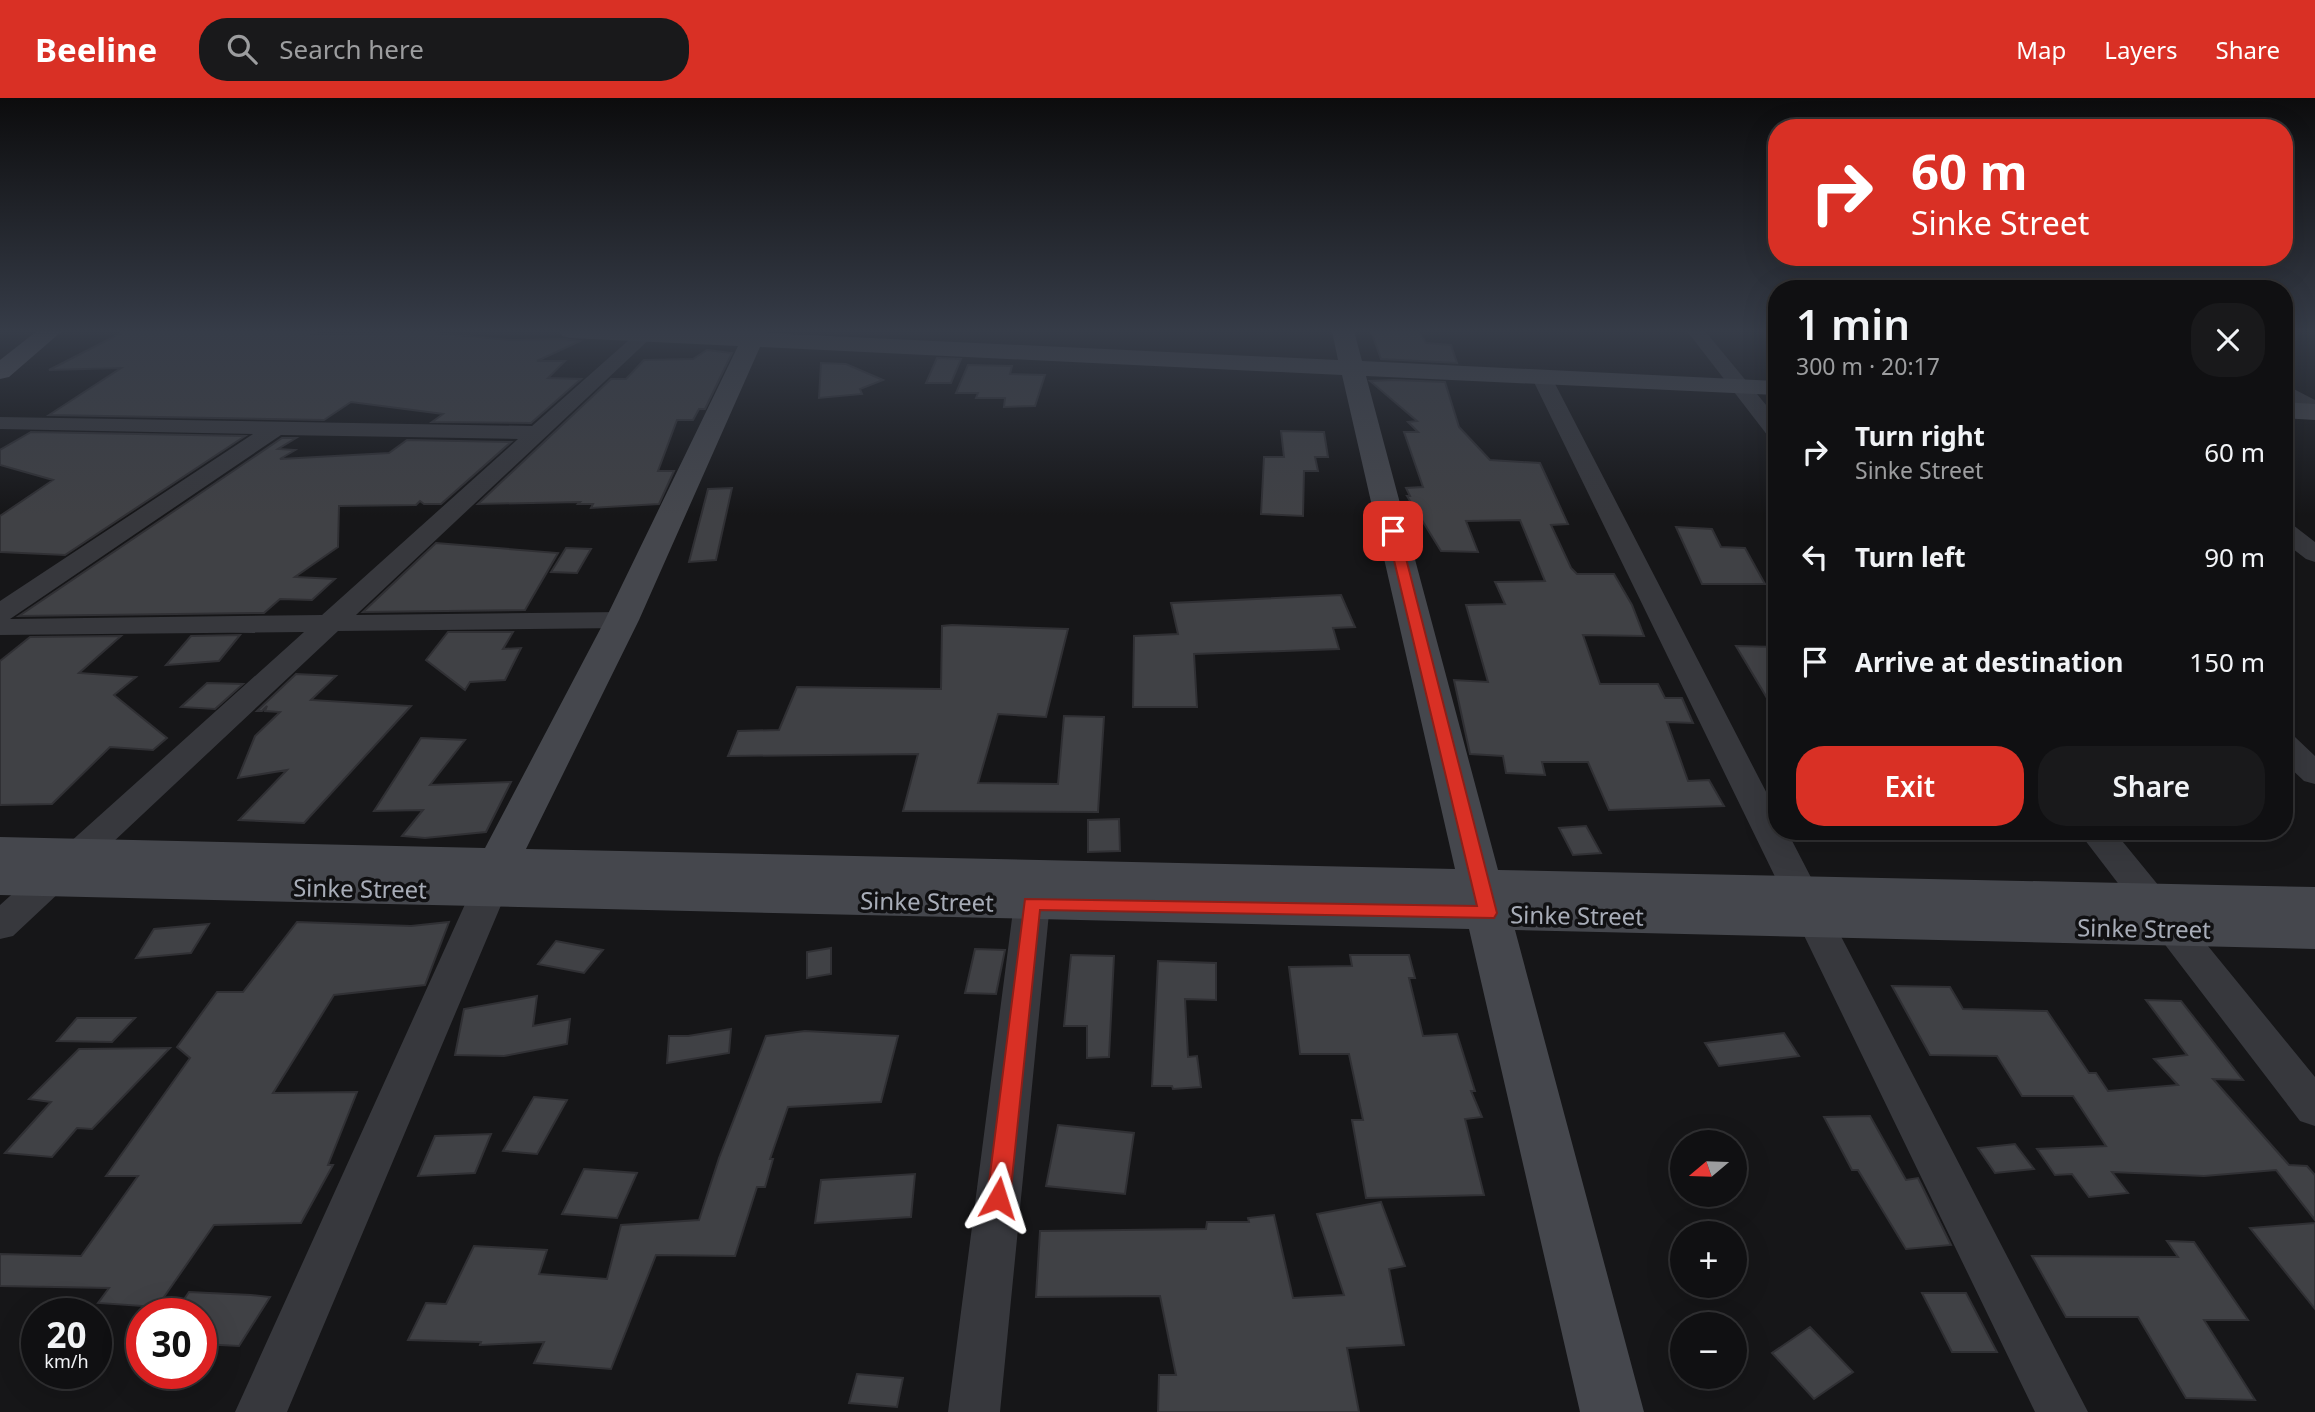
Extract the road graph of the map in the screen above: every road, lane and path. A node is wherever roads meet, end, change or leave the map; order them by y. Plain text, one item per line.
1 (582, 392) edge
2 (727, 392) edge
3 (1359, 392) edge
4 (1549, 392) edge
5 (1745, 392) edge
6 (2293, 396) edge
7 (2293, 410) edge
8 (2315, 411) edge
9 (1768, 421) edge
10 (0, 423) edge
11 (275, 429) junction
12 (538, 433) junction
13 (2293, 537) edge
14 (2315, 554) edge
15 (0, 612) edge
16 (622, 620) junction
17 (330, 623) junction
18 (0, 626) edge
19 (2293, 753) edge
20 (2315, 774) edge
21 (1768, 827) edge
22 (1775, 840) edge
23 (2102, 840) edge
24 (0, 852) edge
25 (62, 867) junction
26 (494, 877) junction
27 (0, 880) edge
28 (1484, 899) junction
29 (1032, 903) junction
30 (2315, 903) edge
31 (1808, 906) junction
32 (2160, 914) junction
33 (0, 926) edge
34 (2315, 932) edge
35 (2315, 1108) edge
36 (261, 1412) edge
37 (974, 1412) edge
38 (1612, 1412) edge
39 (2062, 1412) edge

1 - 12 street
2 - 16 street
3 - 28 street
4 - 21 street
5 - 9 street
6 - 8 street
7 - 8 street
10 - 11 street
11 - 12 street
11 - 15 street
12 - 17 street
13 - 14 street
16 - 17 street
16 - 26 street
17 - 18 street
17 - 25 street
19 - 20 street
22 - 31 street
23 - 32 street
24 - 25 street, Sinke Street
25 - 26 street, Sinke Street
25 - 27 street, Sinke Street
25 - 33 street
26 - 28 street, Sinke Street
26 - 29 street, Sinke Street
26 - 36 street
28 - 29 street, Sinke Street
28 - 31 street, Sinke Street
28 - 38 street
29 - 37 street
30 - 32 street, Sinke Street
31 - 32 street, Sinke Street
31 - 39 street
32 - 34 street, Sinke Street
32 - 35 street

